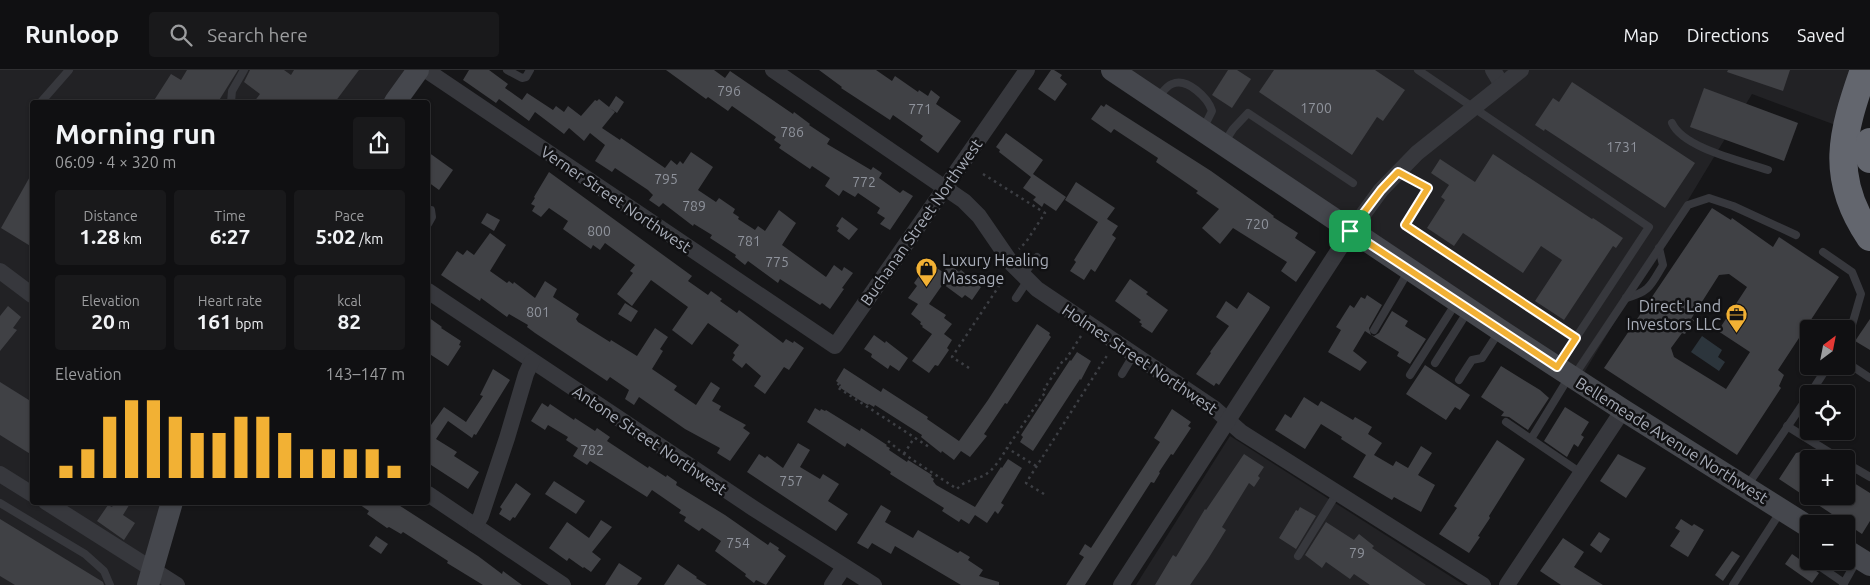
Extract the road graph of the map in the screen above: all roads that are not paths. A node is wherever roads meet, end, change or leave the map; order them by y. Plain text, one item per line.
1 (69, 70) edge
2 (244, 70) edge
3 (418, 70) edge
4 (426, 70) edge
5 (507, 70) edge
6 (530, 70) edge
7 (773, 70) edge
8 (1027, 70) edge
9 (1112, 70) edge
10 (1418, 70) edge
11 (1493, 70) edge
12 (1520, 70) edge
13 (1864, 70) edge
14 (1502, 85) junction
15 (43, 100) edge
16 (231, 100) edge
17 (396, 100) edge
18 (1157, 100) junction
19 (1473, 108) junction
20 (1672, 123) dead end
21 (1202, 131) junction
22 (1870, 142) edge
23 (1223, 145) junction
24 (1870, 159) edge
25 (1768, 170) dead end
26 (1398, 172) junction
27 (1353, 183) dead end
28 (945, 188) junction
29 (431, 210) dead end
30 (430, 220) edge
31 (1350, 231) junction
32 (1796, 235) dead end
33 (1870, 237) edge
34 (1659, 248) junction
35 (1823, 252) dead end
36 (1036, 257) dead end
37 (1409, 270) junction
38 (0, 271) edge
39 (1026, 277) junction
40 (430, 292) edge
41 (30, 294) edge
42 (1016, 298) dead end
43 (1626, 298) junction
44 (1463, 305) junction
45 (1853, 320) edge
46 (807, 327) joint
47 (1374, 330) dead end
48 (1500, 330) junction
49 (1576, 338) junction
50 (1134, 354) junction
51 (532, 361) junction
52 (1435, 363) dead end
53 (1855, 368) edge
54 (1567, 373) junction
55 (1122, 374) dead end
56 (1410, 375) dead end
57 (1870, 378) edge
58 (1459, 380) dead end
59 (1800, 407) edge
60 (1623, 410) junction
61 (1228, 421) junction
62 (1506, 422) dead end
63 (1787, 426) junction
64 (1531, 439) junction
65 (1826, 450) edge
66 (1855, 468) edge
67 (1581, 473) junction
68 (0, 474) edge
69 (1870, 477) edge
70 (1746, 488) junction
71 (1337, 492) junction
72 (30, 493) edge
73 (430, 495) edge
74 (0, 503) edge
75 (50, 505) edge
76 (171, 505) edge
77 (1782, 510) junction
78 (1800, 521) edge
79 (475, 526) junction
80 (1298, 556) dead end
81 (1858, 558) edge
82 (844, 567) junction
83 (1824, 570) edge
84 (150, 577) edge
85 (1843, 584) edge
86 (110, 585) edge
87 (177, 585) edge
88 (563, 585) edge
89 (832, 585) edge
90 (874, 585) edge
91 (1121, 585) edge
92 (1483, 585) edge
93 (1507, 585) edge
94 (1732, 585) edge

1 - 15 lane
2 - 16 lane
3 - 17 street
4 - 46 street, Verner Street Northwest
5 - 6 lane
7 - 28 street, Holmes Street Northwest
8 - 28 street, Buchanan Street Northwest
9 - 18 street, Bellemeade Avenue Northwest
10 - 19 lane
11 - 14 street
12 - 14 street
13 - 33 highway
14 - 19 street
18 - 21 street, Bellemeade Avenue Northwest
18 - 21 lane
19 - 26 street
19 - 49 lane
20 - 25 lane
21 - 23 street, Bellemeade Avenue Northwest
22 - 24 highway
23 - 27 lane
23 - 31 street, Bellemeade Avenue Northwest
26 - 31 street
26 - 49 lane
28 - 39 street, Holmes Street Northwest
28 - 46 street, Buchanan Street Northwest
29 - 30 lane
31 - 37 street, Bellemeade Avenue Northwest
31 - 61 street
32 - 34 lane
34 - 43 lane
34 - 43 lane
35 - 45 lane
36 - 39 lane
37 - 44 street, Bellemeade Avenue Northwest
37 - 47 lane
38 - 41 street
39 - 42 lane
39 - 50 street, Holmes Street Northwest
40 - 51 street, Antone Street Northwest
43 - 54 lane
44 - 48 street, Bellemeade Avenue Northwest
44 - 52 lane
44 - 56 lane
48 - 54 street, Bellemeade Avenue Northwest
48 - 58 lane
49 - 54 lane
50 - 55 lane
50 - 61 street, Holmes Street Northwest
51 - 79 street
51 - 82 street, Antone Street Northwest
53 - 57 lane
54 - 60 street, Bellemeade Avenue Northwest
54 - 64 lane
59 - 63 lane
60 - 67 street
60 - 70 street, Bellemeade Avenue Northwest
61 - 71 street, Holmes Street Northwest
61 - 91 street
62 - 64 lane
63 - 65 lane
63 - 70 lane
64 - 67 lane
66 - 69 lane
67 - 93 street
68 - 72 street
70 - 77 street, Bellemeade Avenue Northwest
71 - 80 lane
71 - 92 street, Holmes Street Northwest
73 - 79 street
74 - 86 lane
75 - 84 street
76 - 84 street
77 - 78 street, Bellemeade Avenue Northwest
77 - 94 lane
79 - 88 street
81 - 85 lane
82 - 89 street
82 - 90 street, Antone Street Northwest
83 - 85 lane
84 - 87 street

